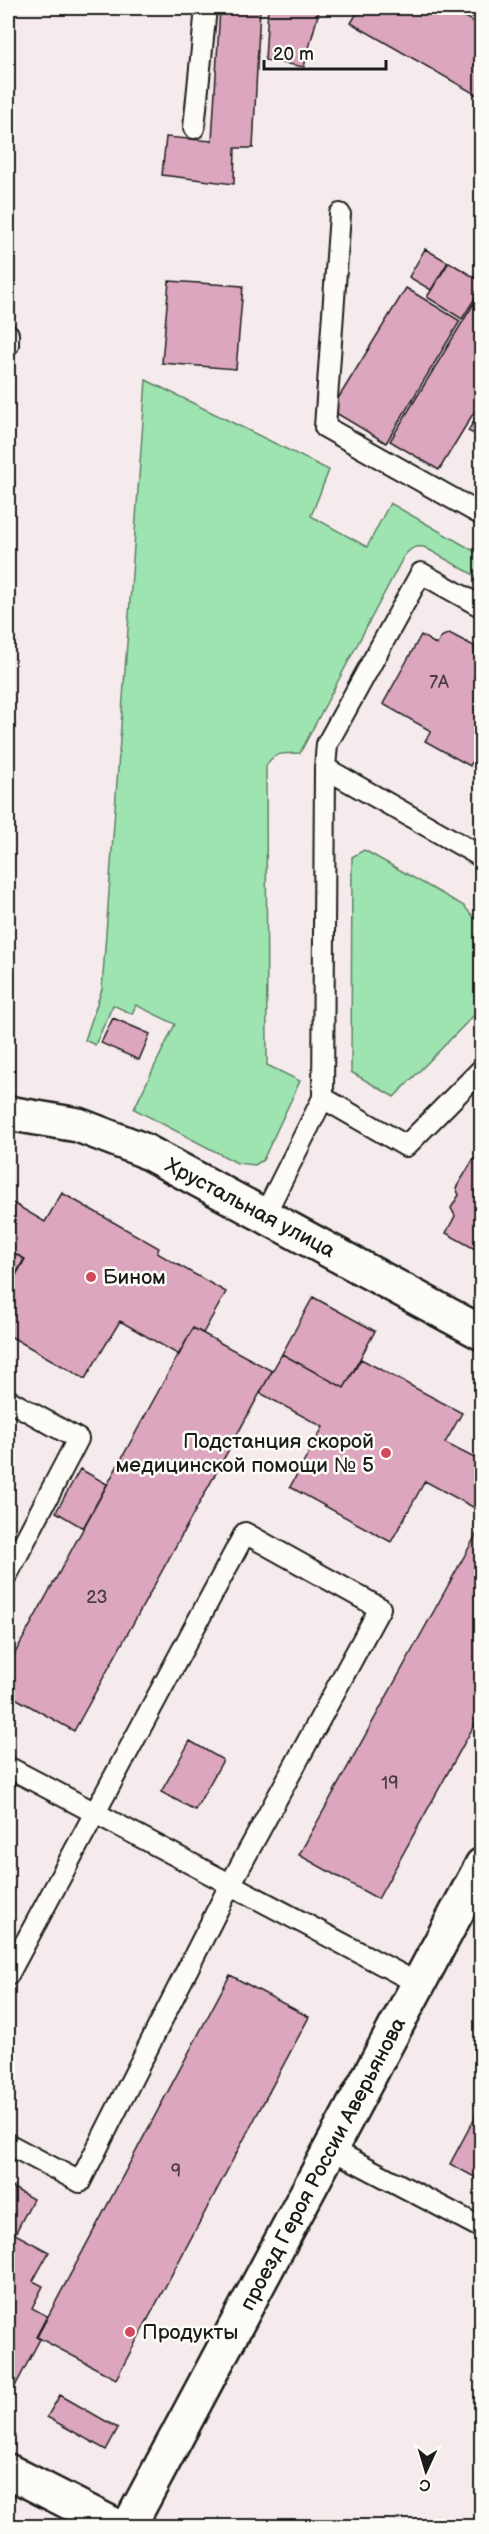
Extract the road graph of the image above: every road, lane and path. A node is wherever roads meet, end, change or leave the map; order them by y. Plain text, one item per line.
1 (206, 8) edge
2 (194, 129) dead end
3 (340, 214) dead end
4 (8, 334) edge
5 (8, 345) edge
6 (482, 515) edge
7 (482, 607) edge
8 (325, 768) junction
9 (482, 857) edge
10 (482, 1069) edge
11 (323, 1098) junction
12 (8, 1113) edge
13 (265, 1214) junction
14 (482, 1333) edge
15 (8, 1400) edge
16 (8, 1573) edge
17 (8, 1767) edge
18 (94, 1813) junction
19 (482, 1865) edge
20 (230, 1885) junction
21 (8, 1975) edge
22 (419, 1984) junction
23 (8, 2144) edge
24 (331, 2149) junction
25 (482, 2228) edge
26 (8, 2471) edge
27 (116, 2526) edge
28 (129, 2526) edge

1 - 2 lane
3 - 6 lane
4 - 5 lane
7 - 8 lane
8 - 9 lane
8 - 11 lane
10 - 11 lane
11 - 13 lane
12 - 13 street, Хрустальная улица
13 - 14 street, Хрустальная улица
15 - 16 lane
17 - 18 lane
18 - 20 lane
18 - 20 lane
18 - 21 lane
19 - 22 street, проезд Героя России Аверьянова
20 - 22 lane
20 - 23 lane
22 - 24 street, проезд Героя России Аверьянова
24 - 25 lane
24 - 28 street, проезд Героя России Аверьянова
26 - 27 street

